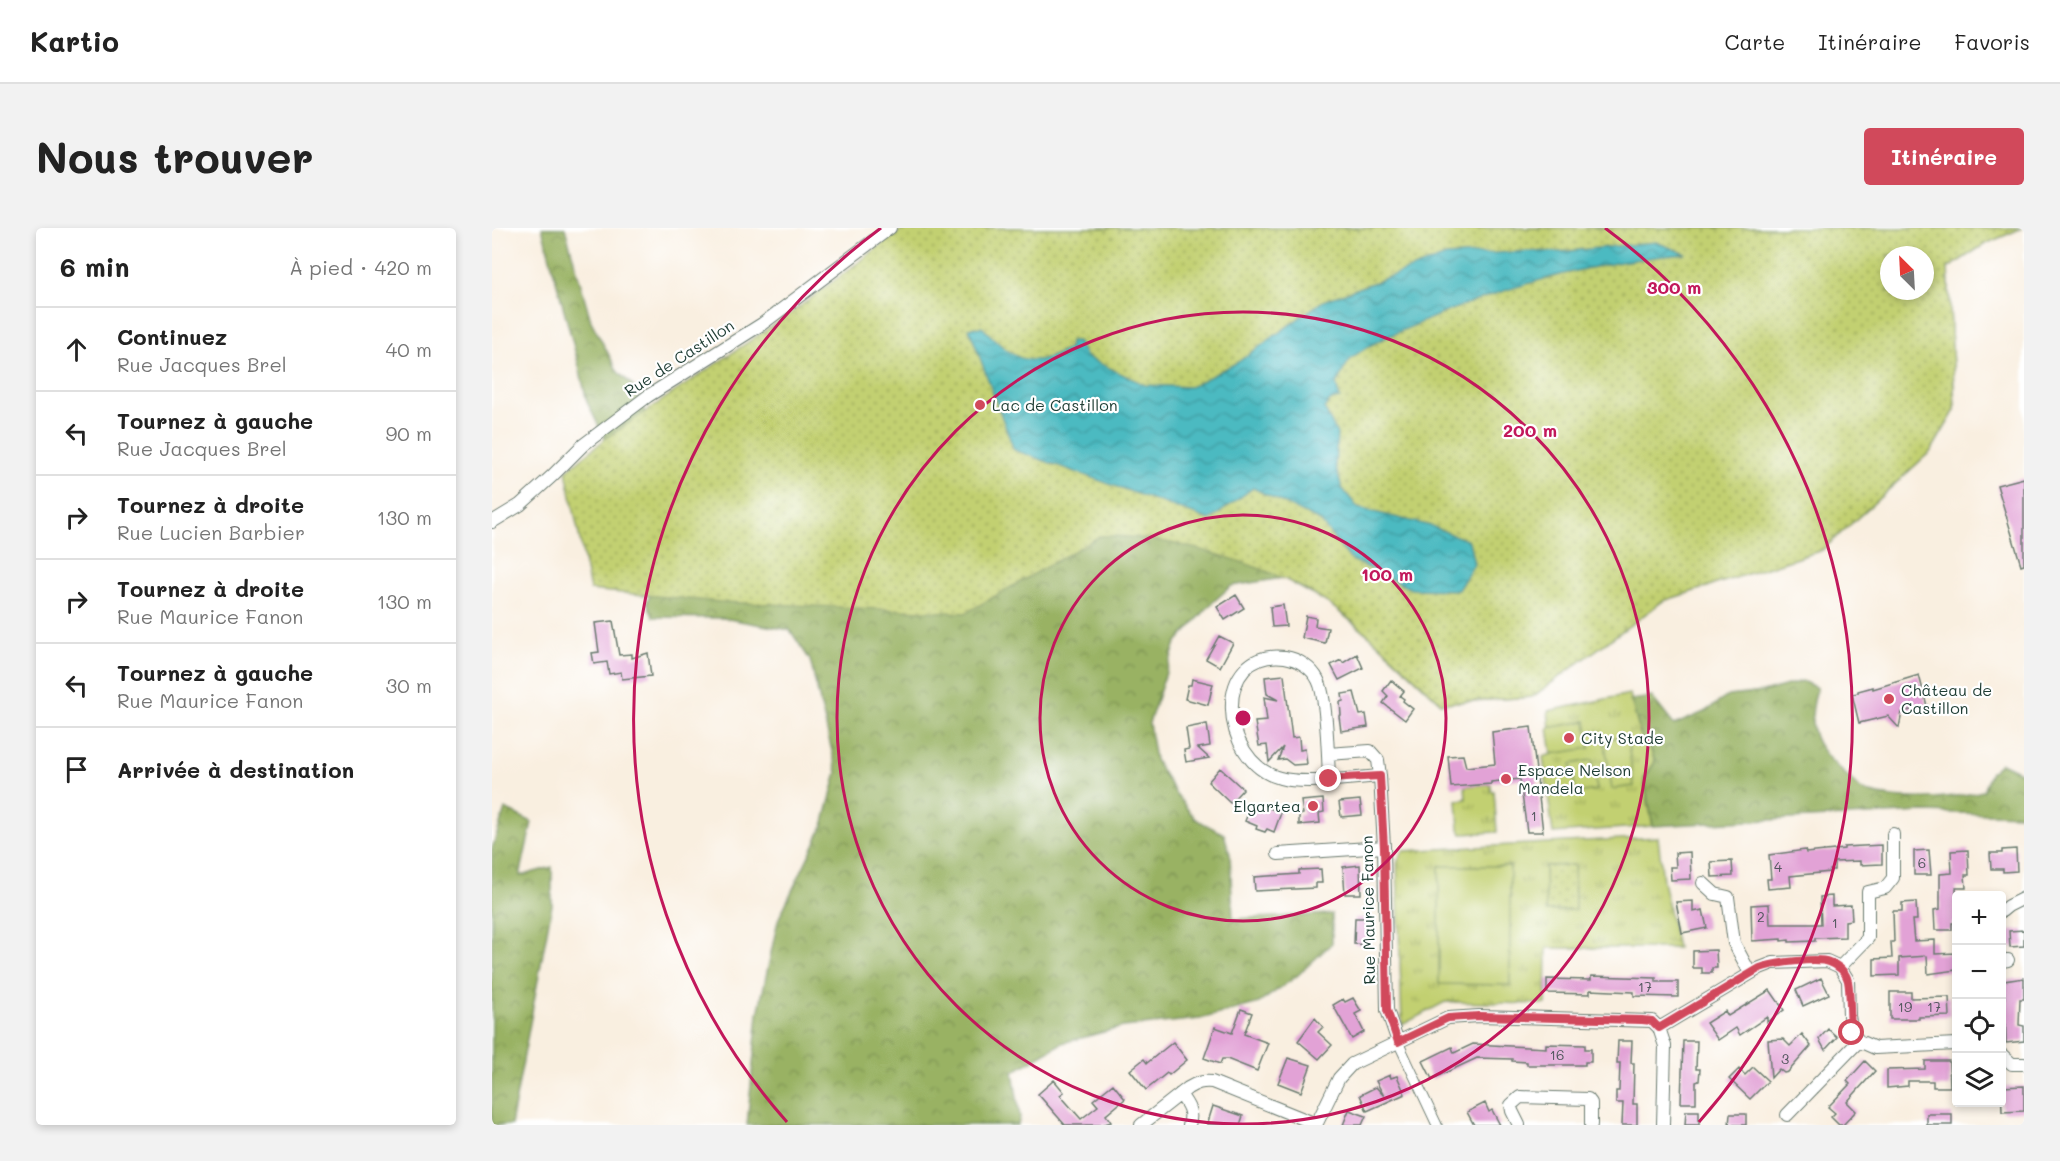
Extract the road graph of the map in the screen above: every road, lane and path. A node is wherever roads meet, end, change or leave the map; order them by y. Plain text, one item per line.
1 (890, 228) edge
2 (492, 522) edge
3 (1328, 754) junction
4 (1380, 776) junction
5 (1329, 779) junction
6 (1893, 834) dead end
7 (1384, 848) junction
8 (1278, 854) dead end
9 (1703, 883) dead end
10 (2024, 898) edge
11 (2006, 907) edge
12 (1840, 967) junction
13 (1750, 973) junction
14 (1659, 1028) junction
15 (1859, 1041) junction
16 (1398, 1042) junction
17 (1952, 1044) edge
18 (2006, 1059) edge
19 (2024, 1064) edge
20 (1180, 1094) junction
21 (1787, 1115) dead end
22 (1316, 1124) edge
23 (1140, 1125) edge
24 (1189, 1125) edge
25 (1437, 1125) edge
26 (1519, 1125) edge
27 (1591, 1125) edge
28 (1663, 1125) edge

1 - 2 street, Rue de Castillon
3 - 4 street, Rue Maurice Fanon
3 - 5 street
3 - 5 street
4 - 5 street
4 - 7 street, Rue Maurice Fanon
6 - 12 street
7 - 8 street
7 - 16 street, Rue Maurice Fanon
9 - 13 street
10 - 11 street
12 - 13 street
12 - 15 street
13 - 14 street
14 - 16 street
14 - 28 street
15 - 17 street
15 - 21 street
16 - 22 street
16 - 25 street
18 - 19 street
20 - 22 street
20 - 23 street
20 - 24 street
26 - 27 street

